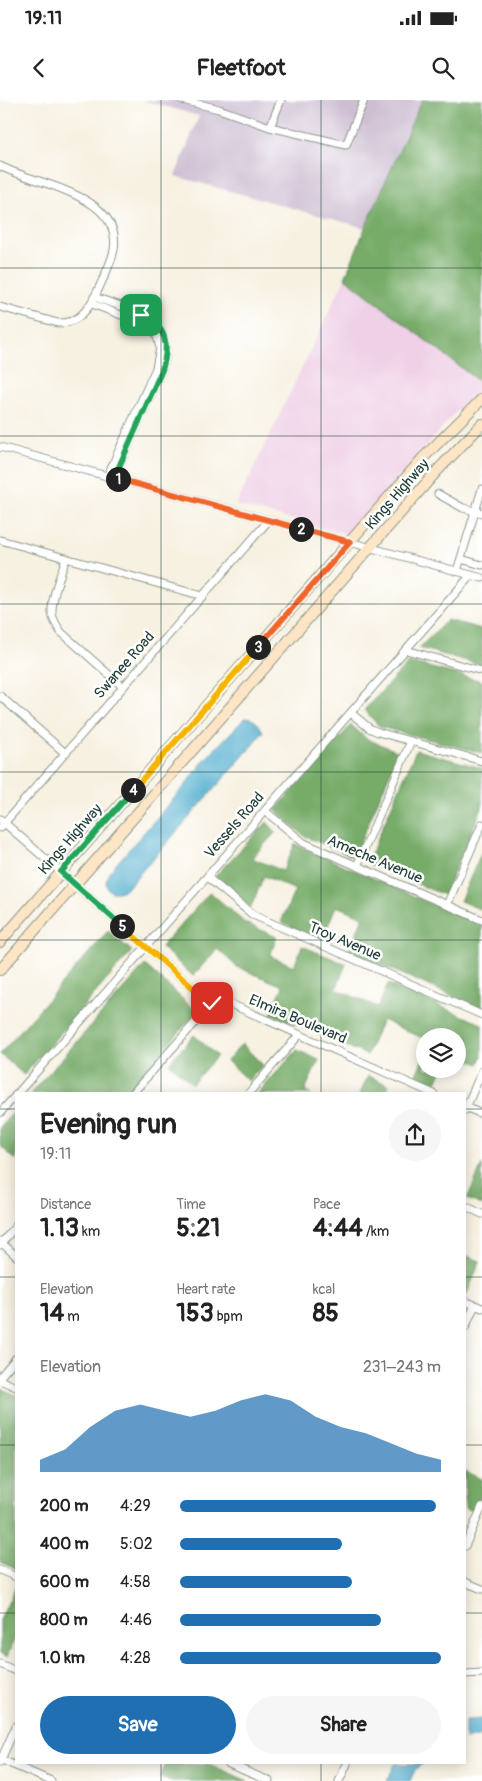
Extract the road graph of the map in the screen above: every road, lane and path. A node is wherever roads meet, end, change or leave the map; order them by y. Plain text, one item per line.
1 (182, 100) edge
2 (282, 100) edge
3 (364, 100) edge
4 (270, 127) junction
5 (0, 166) edge
6 (93, 300) junction
7 (0, 307) edge
8 (114, 307) junction
9 (161, 337) junction
10 (482, 399) edge
11 (482, 424) edge
12 (0, 448) edge
13 (111, 478) junction
14 (482, 488) edge
15 (438, 494) dead end
16 (479, 512) edge
17 (269, 520) junction
18 (0, 540) edge
19 (350, 542) junction
20 (370, 548) junction
21 (66, 558) junction
22 (461, 559) junction
23 (482, 565) edge
24 (457, 571) junction
25 (472, 575) junction
26 (482, 578) edge
27 (203, 596) junction
28 (406, 650) junction
29 (482, 671) edge
30 (124, 687) junction
31 (0, 696) edge
32 (351, 713) junction
33 (411, 741) junction
34 (65, 753) junction
35 (482, 760) edge
36 (265, 811) junction
37 (1, 823) edge
38 (482, 824) edge
39 (357, 866) junction
40 (61, 872) junction
41 (207, 877) junction
42 (75, 885) junction
43 (447, 905) junction
44 (482, 920) edge
45 (0, 942) edge
46 (146, 947) junction
47 (0, 970) edge
48 (216, 999) junction
49 (482, 1015) edge
50 (299, 1035) junction
51 (482, 1071) edge
52 (19, 1092) edge
53 (134, 1092) edge
54 (250, 1092) edge
55 (429, 1092) edge
56 (15, 1096) edge
57 (466, 1106) edge
58 (466, 1108) edge
59 (0, 1113) edge
60 (482, 1114) edge
61 (466, 1206) edge
62 (482, 1214) edge
63 (15, 1227) edge
64 (1, 1243) edge
65 (15, 1255) edge
66 (466, 1301) edge
67 (478, 1307) edge
68 (466, 1326) edge
69 (15, 1359) edge
70 (0, 1378) edge
71 (15, 1386) edge
72 (482, 1507) edge
73 (466, 1544) edge
74 (0, 1570) edge
75 (15, 1577) edge
76 (466, 1582) edge
77 (482, 1590) edge
78 (0, 1664) edge
79 (15, 1671) edge
80 (482, 1673) edge
81 (466, 1674) edge
82 (15, 1728) edge
83 (1, 1761) edge
84 (229, 1764) edge
85 (347, 1764) edge
86 (51, 1781) edge
87 (269, 1781) edge
88 (340, 1781) edge

1 - 4 street
2 - 4 street
3 - 4 street
5 - 6 street
6 - 7 street
6 - 8 street
8 - 9 street
8 - 9 street
9 - 13 street
10 - 19 main road, Kings Highway
11 - 20 main road, Kings Highway
12 - 13 street
13 - 17 street
14 - 16 street
15 - 16 street
16 - 22 street
17 - 19 street
17 - 27 street, Swanee Road
18 - 21 street
19 - 20 street
19 - 40 main road, Kings Highway
20 - 24 street
20 - 42 main road, Kings Highway
21 - 27 street
21 - 30 street
22 - 23 street
22 - 24 street
24 - 25 street
25 - 26 street
25 - 28 street, Vessels Road
27 - 30 street, Swanee Road
28 - 29 street
28 - 32 street, Vessels Road
30 - 34 street, Swanee Road
31 - 34 street
32 - 33 street
32 - 36 street, Vessels Road
33 - 35 street
33 - 39 street
34 - 37 street, Swanee Road
36 - 39 street, Ameche Avenue
36 - 41 street, Vessels Road
37 - 40 street, Elmira Boulevard
38 - 43 street
39 - 43 street, Ameche Avenue
40 - 42 street, Elmira Boulevard
40 - 45 main road, Kings Highway
41 - 46 street, Vessels Road
41 - 49 street, Troy Avenue
42 - 46 street, Elmira Boulevard
42 - 47 main road, Kings Highway
43 - 44 street, Ameche Avenue
46 - 48 street, Elmira Boulevard
46 - 52 street, Vessels Road
48 - 50 street, Elmira Boulevard
48 - 53 street
50 - 54 street
50 - 55 street, Elmira Boulevard
51 - 57 street
56 - 59 street, Vessels Road
58 - 60 street
61 - 62 street
63 - 64 street
64 - 65 street
66 - 67 street
67 - 68 street
69 - 70 street
70 - 71 street
72 - 73 street
74 - 75 street
76 - 77 street
78 - 79 street
80 - 81 street
82 - 83 street
83 - 86 street
84 - 87 street
85 - 88 street

